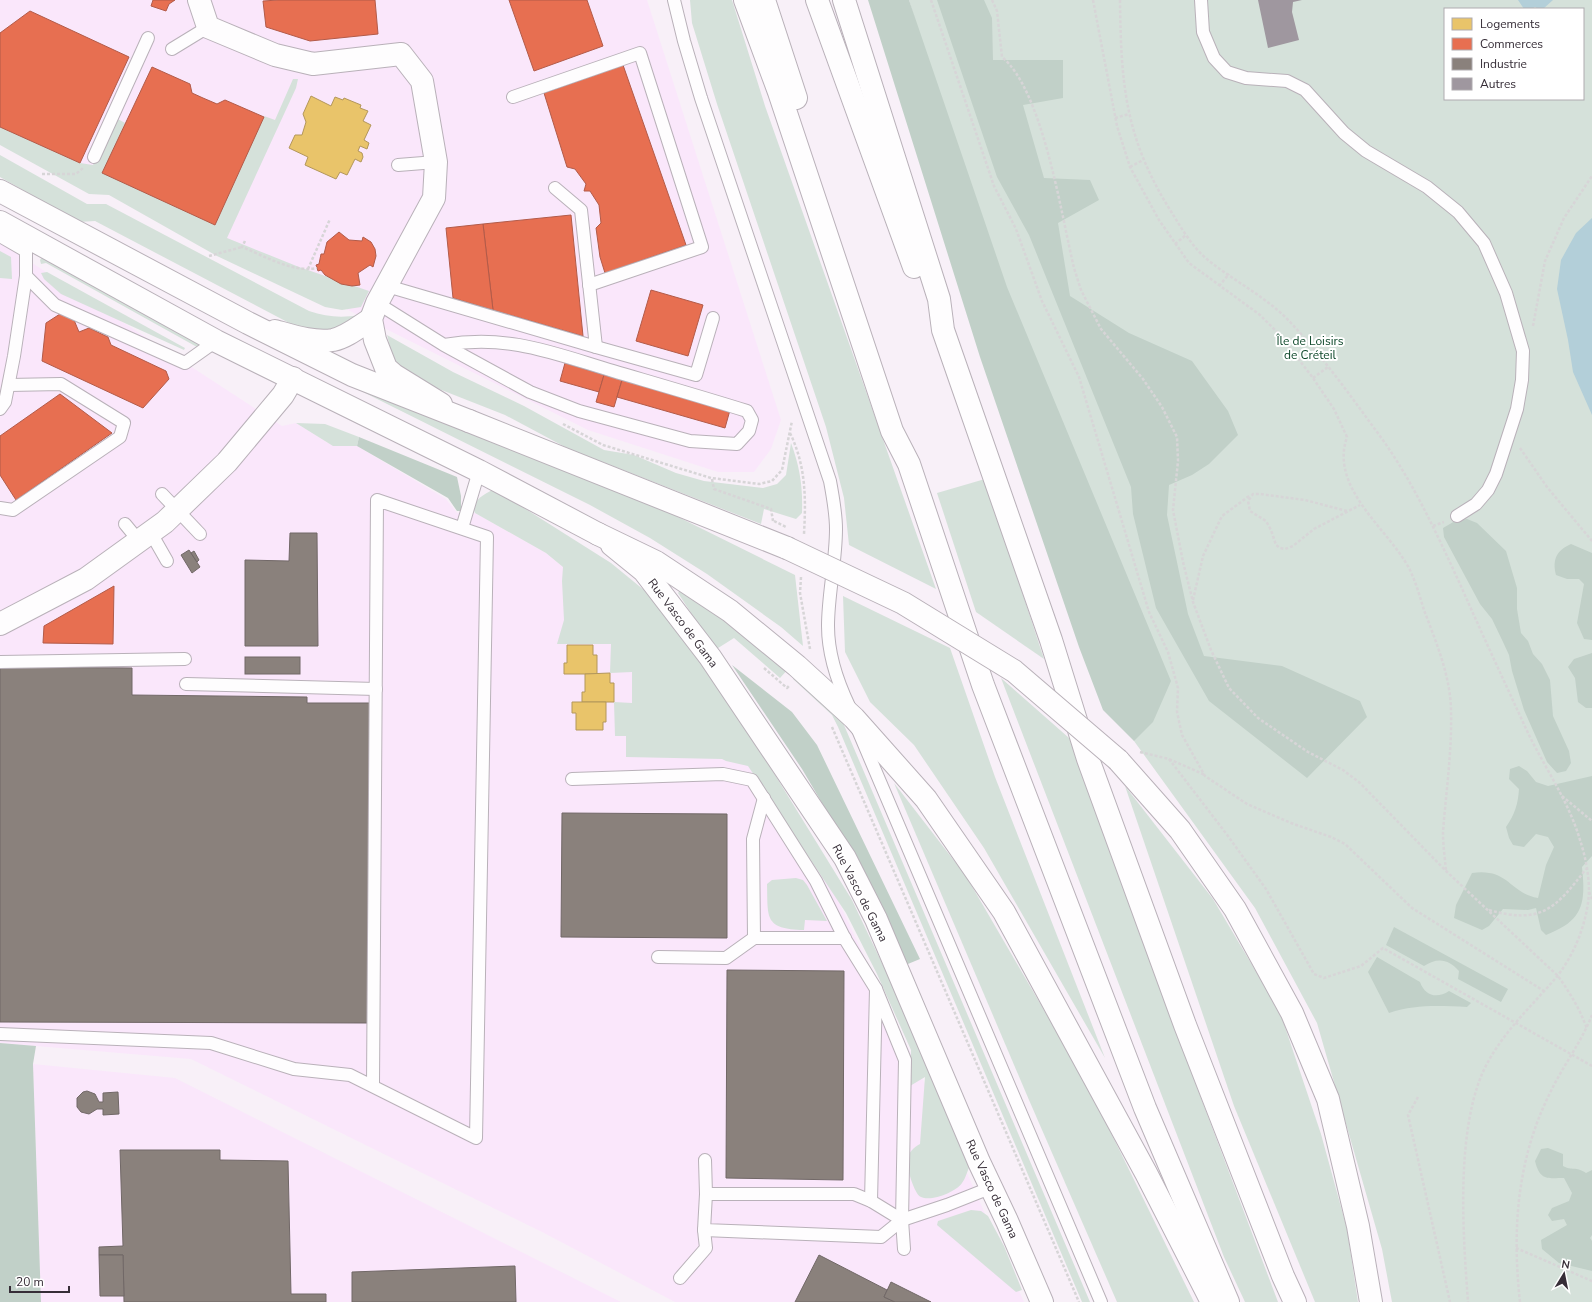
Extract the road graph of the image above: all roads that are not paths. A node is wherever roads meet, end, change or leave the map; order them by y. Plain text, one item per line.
1 (200, 0) edge
2 (674, 0) edge
3 (745, 0) edge
4 (764, 0) edge
5 (817, 0) edge
6 (844, 0) edge
7 (1201, 0) edge
8 (208, 27) junction
9 (148, 38) dead end
10 (172, 49) dead end
11 (513, 98) dead end
12 (94, 157) road end
13 (436, 162) junction
14 (398, 165) dead end
15 (555, 188) dead end
16 (0, 191) edge
17 (0, 222) edge
18 (0, 236) edge
19 (26, 276) junction
20 (589, 285) junction
21 (378, 303) junction
22 (713, 318) dead end
23 (248, 323) junction
24 (943, 330) junction
25 (216, 341) junction
26 (444, 345) junction
27 (596, 347) junction
28 (293, 378) junction
29 (9, 384) junction
30 (0, 409) edge
31 (469, 421) junction
32 (909, 464) junction
33 (478, 471) junction
34 (162, 494) dead end
35 (0, 508) edge
36 (177, 510) junction
37 (1457, 516) dead end
38 (125, 524) dead end
39 (462, 528) junction
40 (200, 534) dead end
41 (598, 534) junction
42 (145, 537) junction
43 (167, 561) dead end
44 (0, 624) edge
45 (185, 659) dead end
46 (0, 662) edge
47 (186, 684) dead end
48 (376, 689) junction
49 (854, 718) junction
50 (572, 779) dead end
51 (764, 798) junction
52 (754, 938) junction
53 (845, 938) junction
54 (658, 957) dead end
55 (876, 989) junction
56 (0, 1034) edge
57 (373, 1085) junction
58 (705, 1160) dead end
59 (990, 1188) junction
60 (706, 1194) junction
61 (871, 1201) junction
62 (902, 1220) junction
63 (704, 1230) junction
64 (904, 1248) dead end
65 (680, 1278) dead end
66 (1042, 1302) edge
67 (1101, 1302) edge
68 (1212, 1302) edge
69 (1228, 1302) edge
70 (1295, 1302) edge
71 (1371, 1302) edge

1 - 8 main road
2 - 49 lane
3 - 32 main road
4 - 32 main road
5 - 24 main road
6 - 24 main road
7 - 37 lane
8 - 10 lane
8 - 13 main road
9 - 12 lane
11 - 20 lane
13 - 14 lane
13 - 21 main road
15 - 20 lane
16 - 23 main road
17 - 25 main road
18 - 19 lane
19 - 25 lane
19 - 29 lane
20 - 27 lane
21 - 23 main road
21 - 26 lane
21 - 27 lane
21 - 31 main road
22 - 27 lane
23 - 31 main road
24 - 70 main road
25 - 28 main road
26 - 26 lane
28 - 33 main road
28 - 36 main road
29 - 30 lane
29 - 35 lane
31 - 71 main road, bridge
32 - 69 main road
33 - 39 lane
33 - 41 main road
34 - 36 lane
36 - 40 lane
36 - 42 main road
38 - 42 lane
39 - 48 lane
39 - 57 lane
41 - 49 main road
41 - 59 main road, Rue Vasco de Gama
42 - 43 lane
42 - 44 main road
45 - 46 lane
47 - 48 lane
48 - 57 lane
49 - 67 lane
49 - 68 main road
50 - 51 lane
51 - 52 lane
51 - 53 lane
52 - 53 lane
52 - 54 lane
53 - 55 lane
55 - 61 lane
55 - 62 lane
56 - 57 lane
58 - 60 lane
59 - 62 lane
59 - 66 main road, Rue Vasco de Gama
60 - 61 lane
60 - 63 lane
61 - 62 lane
62 - 63 lane
62 - 64 lane
63 - 65 lane

